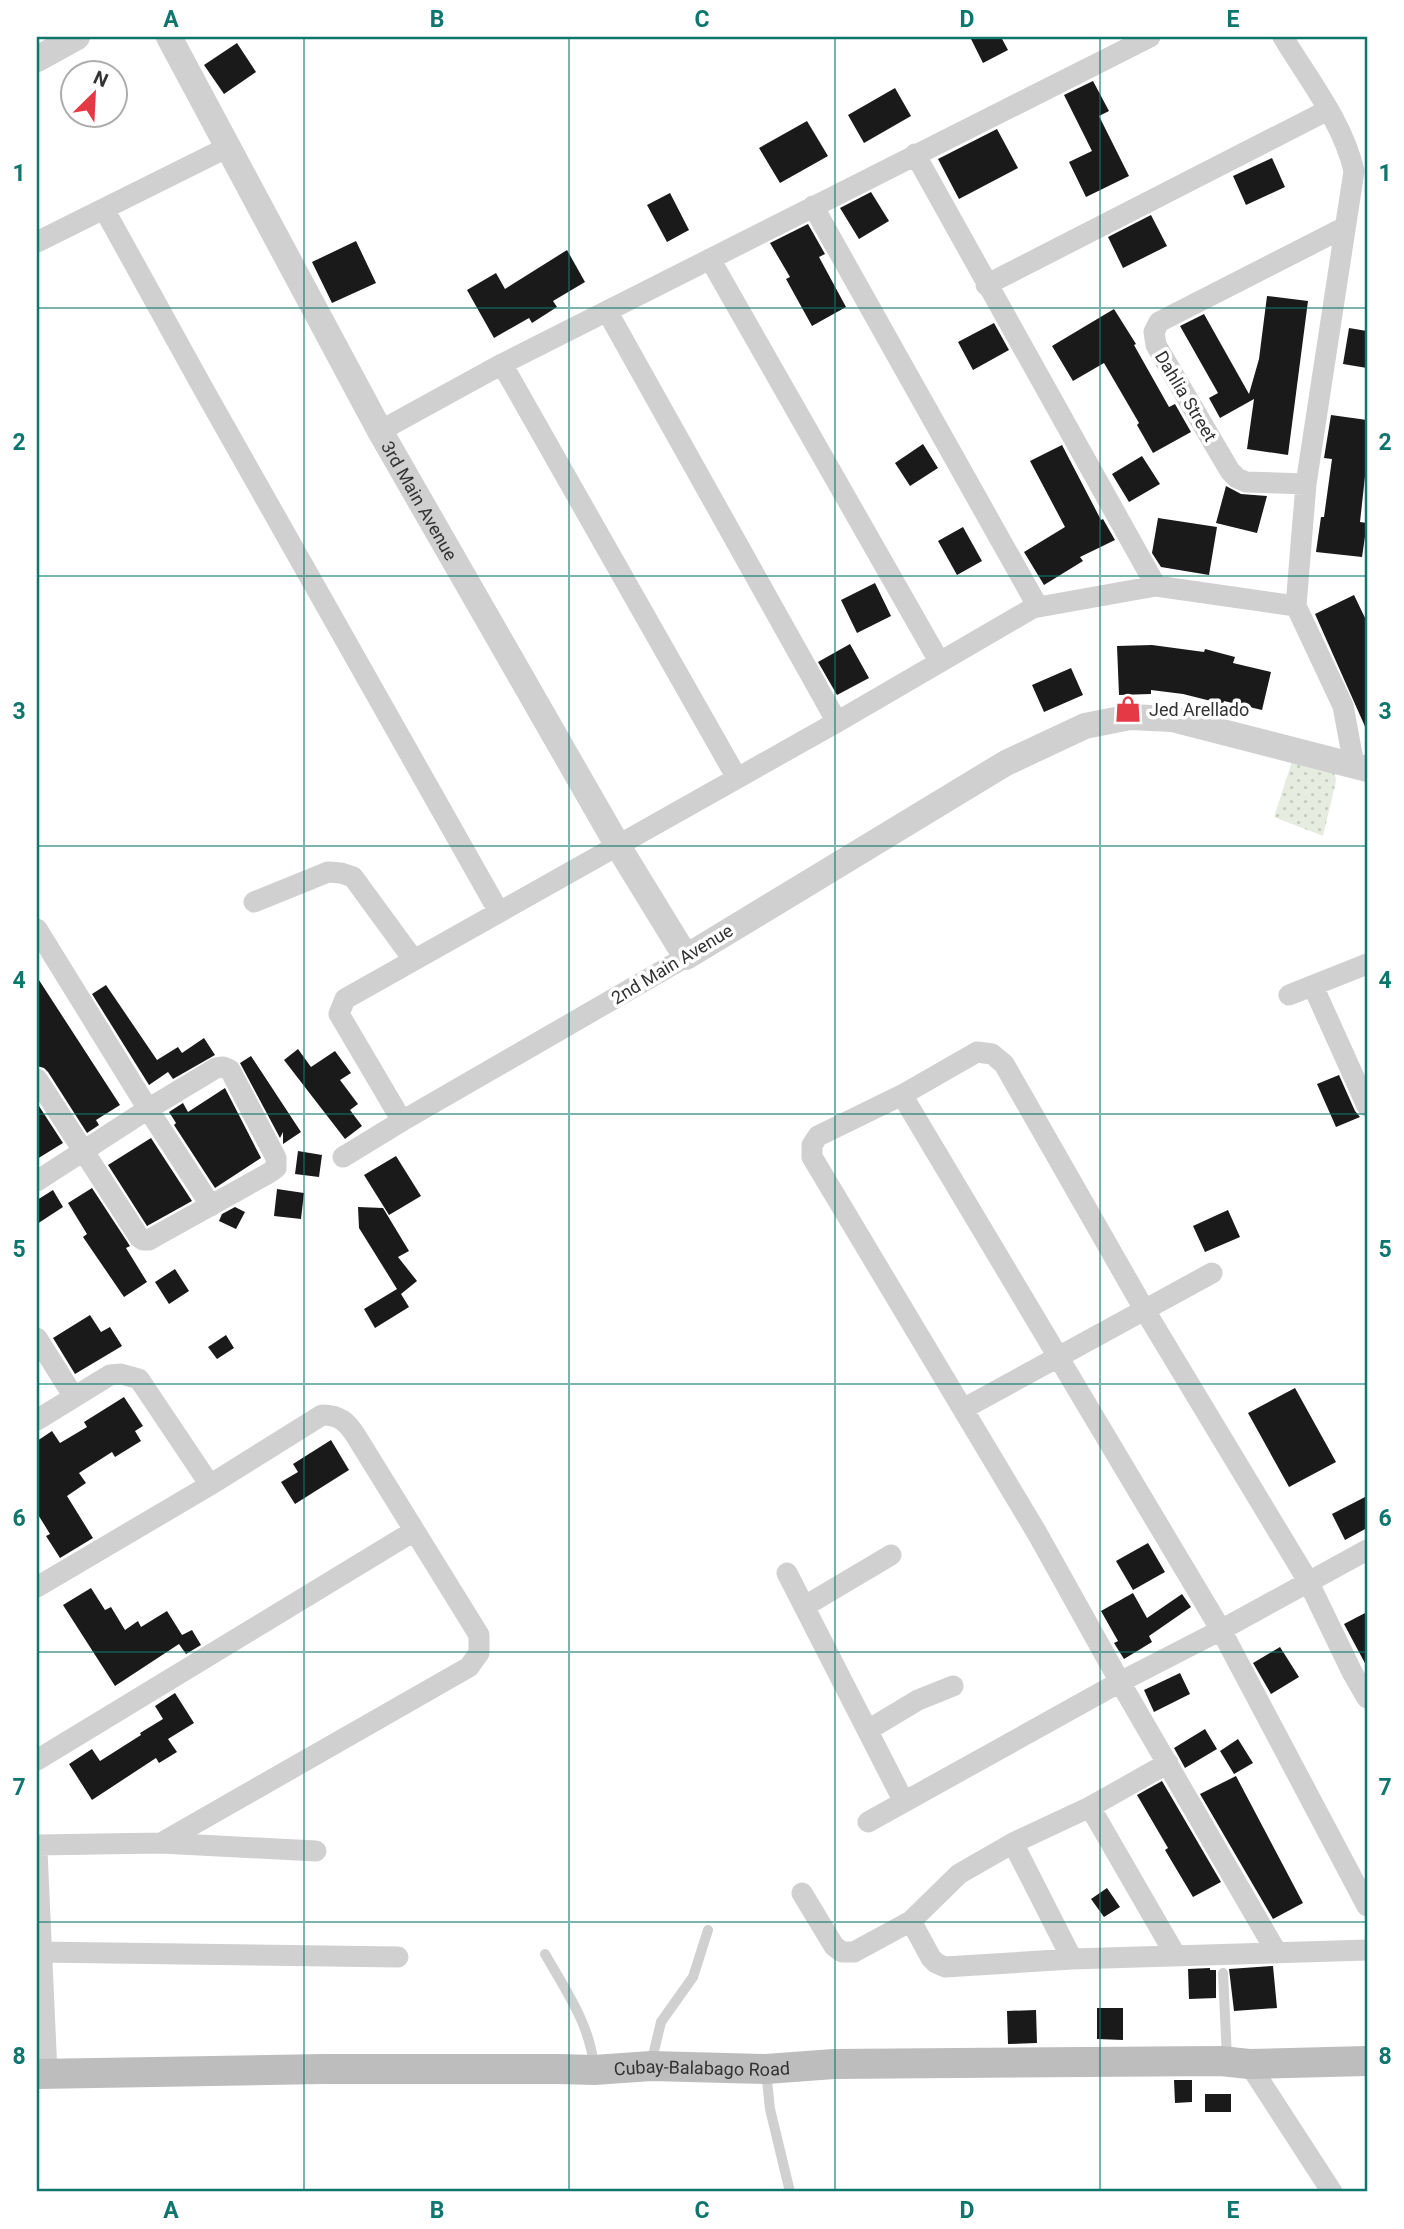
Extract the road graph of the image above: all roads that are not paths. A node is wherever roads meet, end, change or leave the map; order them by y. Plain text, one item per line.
1 (77, 37) edge
2 (169, 37) edge
3 (1150, 37) edge
4 (1283, 37) edge
5 (37, 59) edge
6 (1328, 110) junction
7 (228, 148) junction
8 (915, 155) junction
9 (813, 206) junction
10 (104, 209) junction
11 (1345, 227) junction
12 (37, 242) edge
13 (710, 259) junction
14 (986, 285) junction
15 (607, 311) junction
16 (502, 365) junction
17 (380, 431) junction
18 (1306, 484) junction
19 (1156, 586) junction
20 (1296, 606) junction
21 (1038, 607) junction
22 (939, 661) junction
23 (837, 722) junction
24 (1360, 767) edge
25 (737, 778) junction
26 (618, 846) junction
27 (254, 902) dead end
28 (499, 912) junction
29 (37, 929) edge
30 (686, 957) junction
31 (413, 959) junction
32 (1367, 964) edge
33 (1313, 986) junction
34 (1289, 995) dead end
35 (37, 1079) edge
36 (902, 1095) junction
37 (1367, 1106) edge
38 (148, 1109) junction
39 (402, 1121) junction
40 (83, 1150) junction
41 (343, 1157) dead end
42 (37, 1181) edge
43 (211, 1206) junction
44 (1212, 1273) dead end
45 (1144, 1309) junction
46 (37, 1338) edge
47 (1058, 1359) junction
48 (74, 1397) junction
49 (964, 1409) junction
50 (37, 1420) edge
51 (210, 1485) junction
52 (414, 1531) junction
53 (1367, 1550) edge
54 (891, 1555) dead end
55 (787, 1573) dead end
56 (1308, 1581) junction
57 (37, 1587) edge
58 (804, 1606) junction
59 (1221, 1630) junction
60 (1359, 1668) edge
61 (1120, 1682) junction
62 (953, 1686) dead end
63 (1367, 1698) edge
64 (868, 1730) junction
65 (37, 1760) edge
66 (1168, 1763) junction
67 (905, 1802) junction
68 (1090, 1807) junction
69 (868, 1822) dead end
70 (161, 1843) junction
71 (1013, 1843) junction
72 (37, 1845) edge
73 (37, 1851) edge
74 (316, 1851) dead end
75 (802, 1893) dead end
76 (1367, 1906) edge
77 (911, 1921) junction
78 (708, 1930) dead end
79 (1367, 1951) edge
80 (39, 1952) edge
81 (1277, 1953) junction
82 (545, 1954) dead end
83 (1176, 1956) junction
84 (398, 1957) dead end
85 (1072, 1959) junction
86 (1223, 1973) dead end
87 (1367, 2061) edge
88 (1238, 2063) junction
89 (651, 2066) junction
90 (766, 2069) junction
91 (594, 2070) junction
92 (42, 2073) edge
93 (790, 2192) edge
94 (1332, 2192) edge

1 - 5 street
2 - 7 street, 3rd Main Avenue
3 - 8 street
4 - 6 street
6 - 11 street
6 - 14 street
7 - 10 street
7 - 17 street, 3rd Main Avenue
8 - 9 street
8 - 14 street
9 - 13 street
9 - 21 street
10 - 12 street
10 - 28 street
11 - 18 street
11 - 18 street, Dahlia Street
13 - 15 street
13 - 22 street
14 - 19 street
15 - 16 street
15 - 23 street
16 - 17 street
16 - 25 street
17 - 26 street, 3rd Main Avenue
18 - 20 street
19 - 20 street
19 - 21 street
20 - 24 street
21 - 22 street
22 - 23 street
23 - 25 street
24 - 30 street, 2nd Main Avenue
25 - 26 street
26 - 28 street
26 - 30 street, 3rd Main Avenue
27 - 31 street
28 - 31 street
29 - 38 street
30 - 39 street, 2nd Main Avenue
31 - 39 street
32 - 33 street
33 - 34 street
33 - 37 street
35 - 40 street
36 - 45 street
36 - 47 street
36 - 49 street
38 - 40 street
38 - 43 street
38 - 43 street
39 - 41 street, 2nd Main Avenue
40 - 42 street
40 - 43 street
44 - 45 street
45 - 47 street
45 - 56 street
46 - 48 street
47 - 49 street
47 - 59 street
48 - 50 street
48 - 51 street
49 - 61 street
51 - 52 street
51 - 57 street
52 - 65 street
52 - 70 street
53 - 56 street
54 - 58 street
55 - 58 street
56 - 59 street
56 - 60 street
58 - 64 street
59 - 61 street
59 - 76 street
60 - 63 street
61 - 66 street
61 - 67 street
62 - 64 street
64 - 67 street
66 - 68 street
66 - 81 street
67 - 69 street
68 - 71 street
68 - 83 street
70 - 72 street
70 - 74 street
71 - 77 street
71 - 85 street
73 - 80 street
75 - 77 street
77 - 85 street
78 - 89 lane
79 - 81 street
80 - 84 street
80 - 92 street
81 - 83 street
82 - 91 lane
83 - 85 street
86 - 88 lane
87 - 88 main road, Cubay-Balabago Road
88 - 90 main road, Cubay-Balabago Road
88 - 94 street
89 - 90 main road, Cubay-Balabago Road
89 - 91 main road, Cubay-Balabago Road
90 - 93 lane
91 - 92 main road, Cubay-Balabago Road

